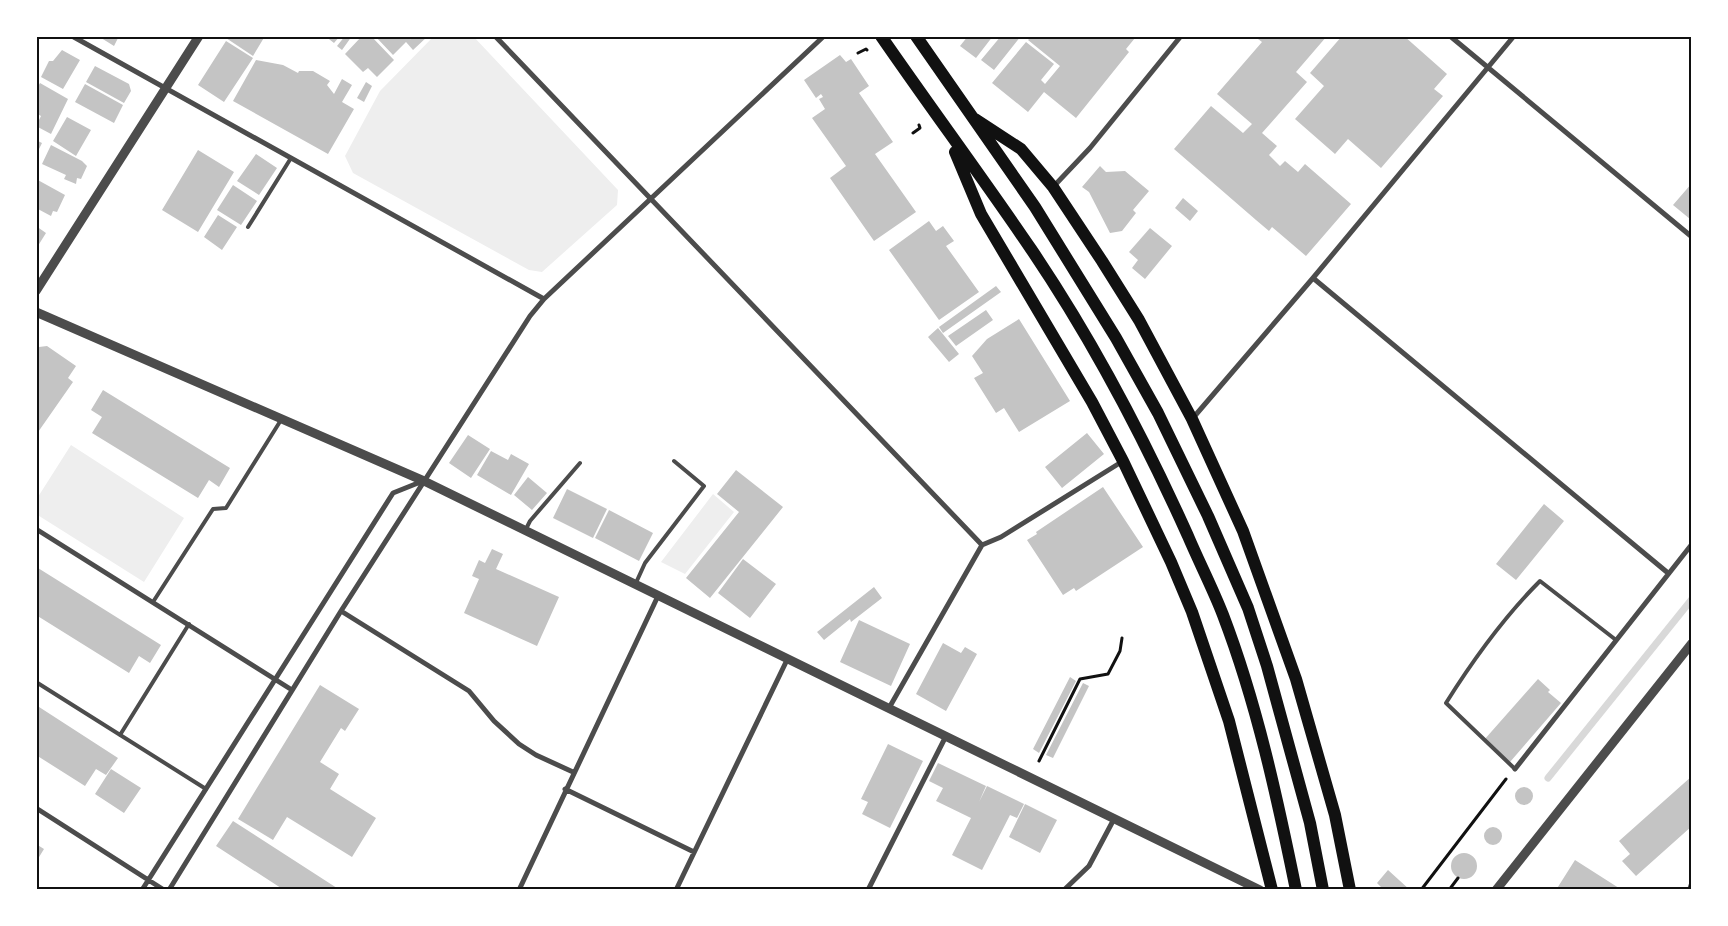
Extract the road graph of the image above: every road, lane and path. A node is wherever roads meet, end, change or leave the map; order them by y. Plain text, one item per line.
1 (72, 36) edge
2 (199, 36) edge
3 (495, 36) edge
4 (824, 36) edge
5 (881, 36) edge
6 (916, 36) edge
7 (1181, 36) edge
8 (1450, 36) edge
9 (1514, 36) edge
10 (866, 49) dead end
11 (858, 53) dead end
12 (1488, 67) junction
13 (165, 88) junction
14 (969, 114) junction
15 (920, 128) dead end
16 (946, 131) junction
17 (913, 133) dead end
18 (291, 158) junction
19 (1053, 188) junction
20 (652, 199) junction
21 (248, 227) dead end
22 (1692, 237) edge
23 (1312, 278) junction
24 (36, 291) edge
25 (544, 299) junction
26 (36, 312) edge
27 (282, 419) junction
28 (1192, 419) junction
29 (674, 461) dead end
30 (1123, 461) junction
31 (580, 463) dead end
32 (424, 481) junction
33 (38, 530) edge
34 (525, 531) junction
35 (36, 538) edge
36 (1692, 544) edge
37 (982, 545) junction
38 (1668, 573) junction
39 (635, 585) junction
40 (658, 596) junction
41 (153, 602) junction
42 (341, 611) junction
43 (189, 624) junction
44 (1122, 638) dead end
45 (1616, 640) junction
46 (1692, 643) edge
47 (787, 660) junction
48 (274, 678) junction
49 (36, 682) edge
50 (292, 690) junction
51 (889, 708) junction
52 (120, 734) junction
53 (946, 736) junction
54 (1039, 761) dead end
55 (1515, 769) junction
56 (574, 772) junction
57 (206, 789) junction
58 (565, 789) junction
59 (36, 808) edge
60 (1114, 819) junction
61 (694, 852) junction
62 (1458, 878) dead end
63 (148, 879) junction
64 (1692, 881) edge
65 (142, 890) edge
66 (164, 890) edge
67 (168, 890) edge
68 (519, 890) edge
69 (676, 890) edge
70 (868, 890) edge
71 (1064, 890) edge
72 (1260, 890) edge
73 (1272, 890) edge
74 (1296, 890) edge
75 (1323, 890) edge
76 (1350, 890) edge
77 (1421, 890) edge
78 (1449, 890) edge
79 (1496, 890) edge
80 (1689, 890) edge

1 - 13 street
2 - 13 street
3 - 20 street
4 - 20 street
5 - 16 main road
6 - 14 main road
7 - 19 street
8 - 12 street
9 - 12 street
10 - 11 path
12 - 22 street
12 - 23 street
13 - 18 street
13 - 24 street
14 - 19 main road
14 - 75 main road
15 - 17 path
16 - 30 main road
16 - 74 main road
18 - 21 lane
18 - 25 street
19 - 28 main road
20 - 25 street
20 - 37 street
23 - 28 street
23 - 38 street
25 - 32 street
26 - 27 street
27 - 32 street
27 - 41 lane
28 - 76 main road
29 - 39 lane
30 - 37 street
30 - 73 main road
31 - 34 lane
32 - 34 street
32 - 42 street
32 - 48 street
33 - 35 street
33 - 41 street
34 - 39 street
36 - 38 street
37 - 51 street
38 - 45 street
39 - 40 street
40 - 47 street
40 - 56 street
41 - 43 street
42 - 50 street
42 - 56 street
43 - 48 street
43 - 52 lane
44 - 54 path
45 - 55 street
45 - 55 lane
46 - 79 street
47 - 51 street
47 - 61 street
48 - 50 street
48 - 57 street
49 - 52 lane
50 - 67 street
51 - 53 street
52 - 57 lane
53 - 60 street
53 - 70 street
55 - 77 path
56 - 58 street
57 - 63 street
58 - 61 street
58 - 68 street
59 - 63 street
60 - 71 street
60 - 72 street
61 - 69 street
62 - 78 path
63 - 65 street
63 - 66 street
64 - 80 lane

